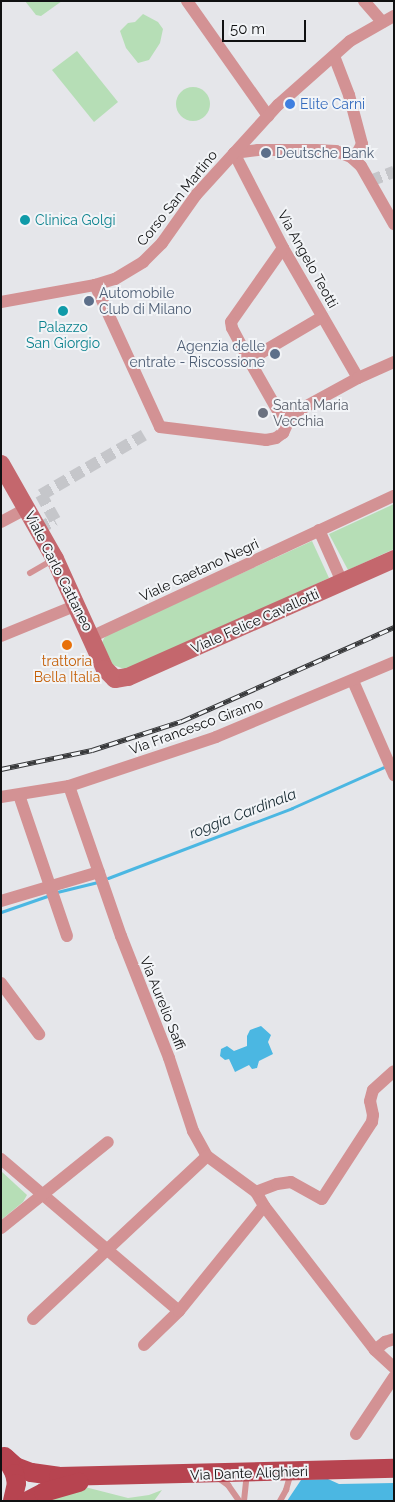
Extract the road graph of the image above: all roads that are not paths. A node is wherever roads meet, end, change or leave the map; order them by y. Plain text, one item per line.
1 (187, 1) edge
2 (364, 1) edge
3 (388, 19) edge
4 (334, 56) junction
5 (268, 116) junction
6 (234, 153) junction
7 (354, 160) junction
8 (394, 224) edge
9 (283, 248) junction
10 (95, 285) junction
11 (1, 302) edge
12 (322, 317) junction
13 (249, 360) junction
14 (394, 362) edge
15 (358, 378) junction
16 (286, 425) junction
17 (1, 464) edge
18 (394, 496) edge
19 (27, 508) junction
20 (1, 522) edge
21 (319, 530) junction
22 (55, 559) junction
23 (394, 559) edge
24 (30, 573) dead end
25 (342, 582) junction
26 (77, 605) junction
27 (1, 636) edge
28 (91, 637) junction
29 (394, 662) edge
30 (115, 679) joint
31 (353, 681) junction
32 (394, 775) edge
33 (69, 786) junction
34 (19, 795) junction
35 (1, 797) edge
36 (99, 872) junction
37 (51, 886) junction
38 (1, 900) edge
39 (67, 936) dead end
40 (1, 984) edge
41 (39, 1034) dead end
42 (394, 1071) edge
43 (108, 1142) dead end
44 (207, 1156) junction
45 (1, 1159) edge
46 (256, 1192) junction
47 (43, 1195) junction
48 (264, 1206) junction
49 (1, 1228) edge
50 (107, 1251) junction
51 (179, 1311) junction
52 (33, 1319) dead end
53 (394, 1339) edge
54 (144, 1345) dead end
55 (375, 1350) junction
56 (394, 1368) edge
57 (394, 1377) edge
58 (356, 1434) dead end
59 (3, 1455) edge
60 (394, 1468) edge
61 (291, 1472) junction
62 (247, 1473) junction
63 (211, 1474) junction
64 (104, 1477) junction
65 (12, 1501) edge
66 (26, 1501) edge
67 (239, 1501) edge
68 (244, 1501) edge
69 (280, 1501) edge

1 - 5 street
2 - 3 street
3 - 4 street, Corso San Martino
4 - 5 street, Corso San Martino
4 - 7 street
5 - 6 street, Corso San Martino
6 - 7 street
6 - 9 street, Via Angelo Teotti
6 - 10 street, Corso San Martino
7 - 8 street
9 - 12 street, Via Angelo Teotti
9 - 13 street
10 - 11 street, Corso San Martino
10 - 16 street
12 - 13 street
12 - 15 street, Via Angelo Teotti
13 - 16 street
14 - 15 street
15 - 16 street
17 - 19 street, Viale Carlo Cattaneo
18 - 21 street, Viale Gaetano Negri
19 - 20 street
19 - 22 street, Viale Carlo Cattaneo
21 - 25 street
21 - 28 street, Viale Gaetano Negri
22 - 24 lane
22 - 26 street, Viale Carlo Cattaneo
23 - 25 street, Viale Felice Cavallotti
25 - 30 street, Viale Felice Cavallotti
26 - 27 street
26 - 28 street, Viale Carlo Cattaneo
28 - 30 street, Viale Carlo Cattaneo
29 - 31 street, Via Francesco Giramo
31 - 32 street
31 - 33 street, Via Francesco Giramo
33 - 34 street, Via Francesco Giramo
33 - 36 street, Via Aurelio Saffi
34 - 35 street, Via Francesco Giramo
34 - 37 street
36 - 37 street
36 - 44 street, Via Aurelio Saffi
37 - 38 street
37 - 39 street
40 - 41 street
42 - 46 street
43 - 47 street
44 - 46 street, Via Aurelio Saffi
44 - 50 street
45 - 47 street
46 - 48 street, Via Aurelio Saffi
47 - 49 street
47 - 50 street
48 - 51 street
48 - 55 street, Via Aurelio Saffi
50 - 51 street
50 - 52 street
51 - 54 street
53 - 55 street
55 - 56 street, Via Aurelio Saffi
57 - 58 street
59 - 64 main road, Via Dante Alighieri
59 - 65 main road, Via Dante Alighieri
60 - 61 main road, Via Dante Alighieri
61 - 62 main road, Via Dante Alighieri
61 - 69 lane
62 - 63 main road, Via Dante Alighieri
62 - 68 lane
63 - 64 main road, Via Dante Alighieri
63 - 67 lane
64 - 66 main road, Via Dante Alighieri

